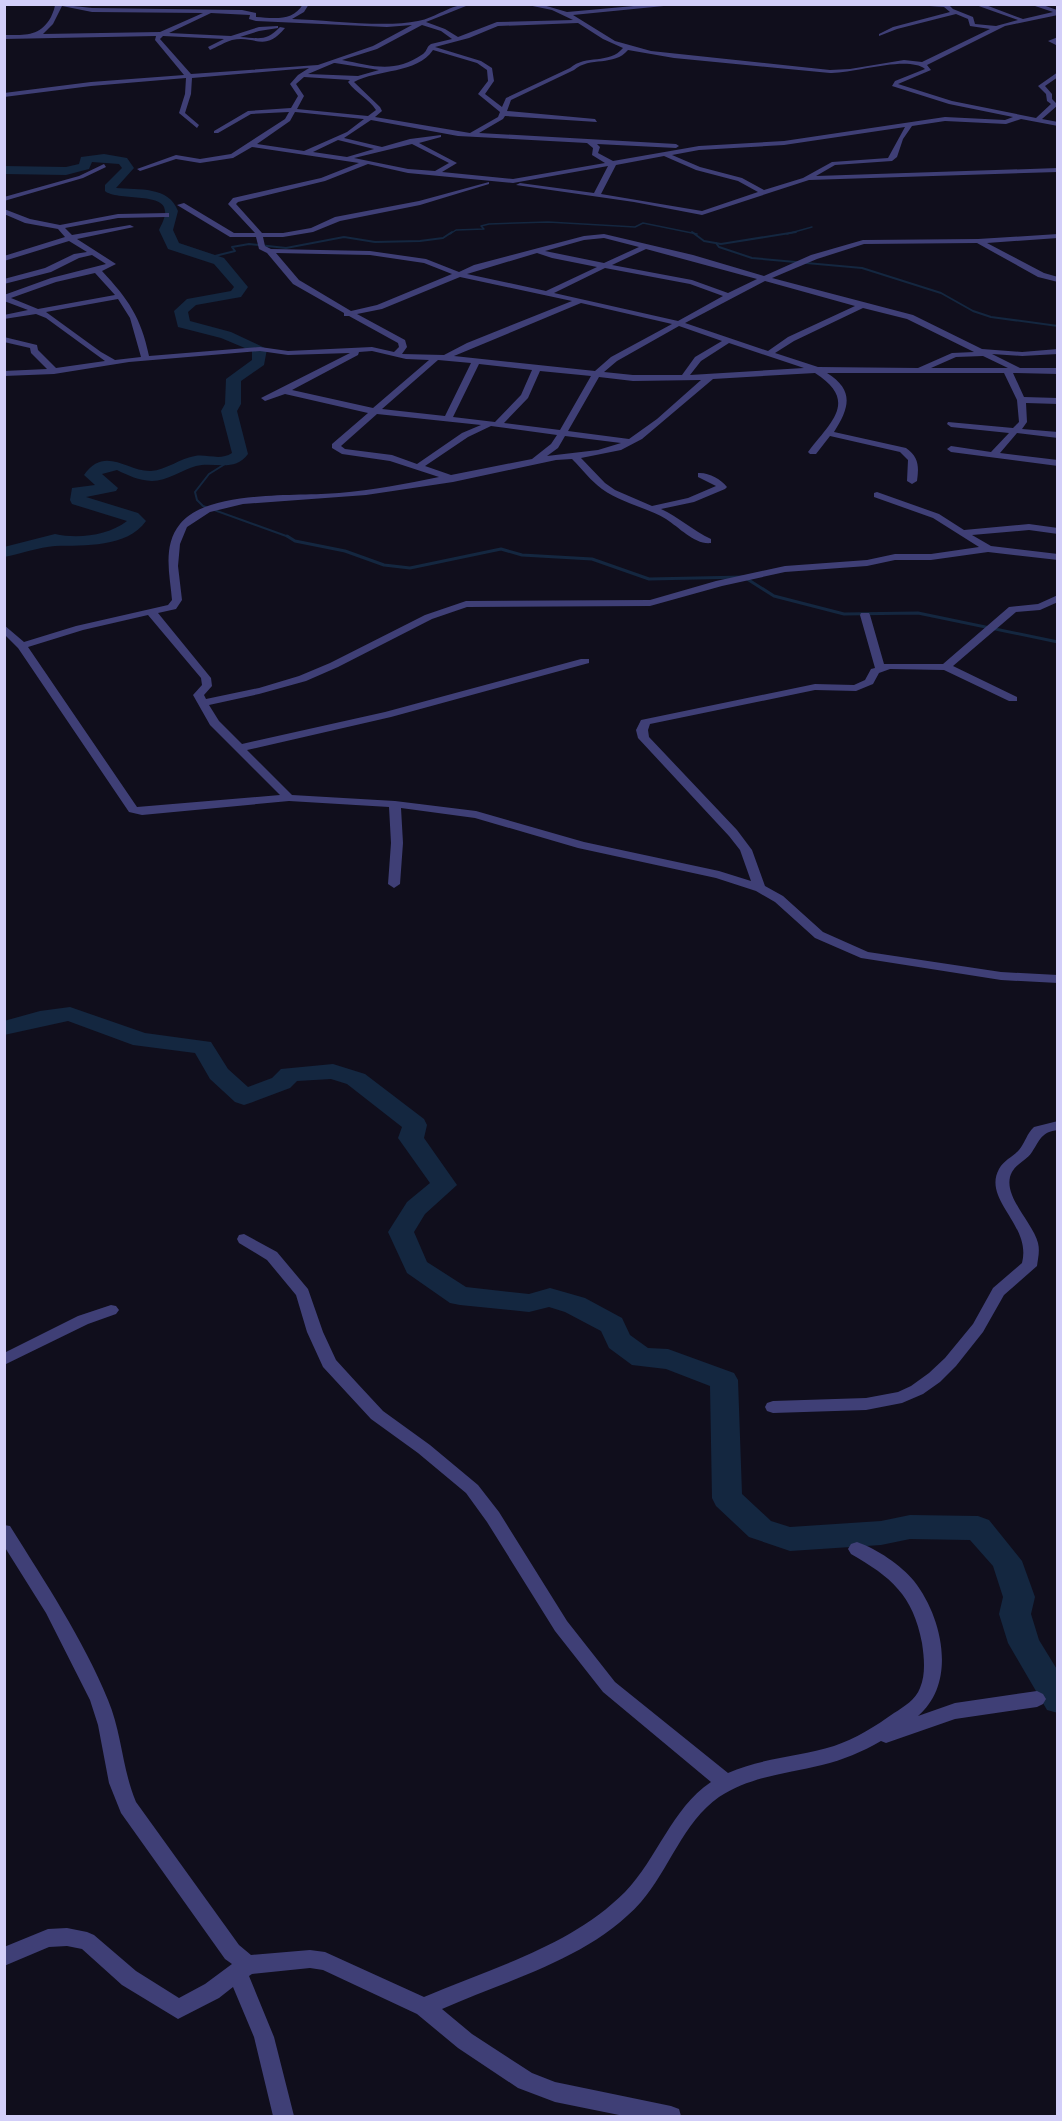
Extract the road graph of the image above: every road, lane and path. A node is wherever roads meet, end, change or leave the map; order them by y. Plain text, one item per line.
1 (223, 4) edge
2 (306, 4) edge
3 (468, 4) edge
4 (526, 4) edge
5 (681, 4) edge
6 (903, 4) edge
7 (976, 4) edge
8 (1032, 4) edge
9 (59, 5) edge
10 (944, 5) edge
11 (953, 11) junction
12 (994, 11) junction
13 (211, 12) junction
14 (1058, 12) edge
15 (567, 14) junction
16 (968, 16) junction
17 (1020, 19) junction
18 (291, 20) junction
19 (577, 22) junction
20 (422, 23) junction
21 (282, 28) junction
22 (996, 28) junction
23 (406, 31) junction
24 (161, 34) junction
25 (881, 35) dead end
26 (33, 36) junction
27 (4, 37) edge
28 (229, 38) junction
29 (456, 39) junction
30 (1058, 39) edge
31 (1058, 44) edge
32 (430, 46) junction
33 (627, 47) junction
34 (210, 48) dead end
35 (334, 61) junction
36 (924, 64) junction
37 (321, 66) junction
38 (392, 70) junction
39 (1058, 74) edge
40 (189, 76) junction
41 (302, 76) junction
42 (358, 78) junction
43 (4, 95) edge
44 (293, 110) junction
45 (504, 113) junction
46 (1020, 117) junction
47 (370, 118) junction
48 (1037, 120) junction
49 (595, 121) dead end
50 (1058, 124) edge
51 (198, 126) dead end
52 (909, 126) junction
53 (216, 132) dead end
54 (446, 132) junction
55 (471, 135) junction
56 (337, 138) junction
57 (587, 140) junction
58 (410, 141) junction
59 (252, 145) junction
60 (699, 148) junction
61 (382, 149) junction
62 (305, 153) junction
63 (663, 153) junction
64 (340, 159) junction
65 (368, 162) junction
66 (613, 165) junction
67 (104, 166) dead end
68 (140, 169) dead end
69 (1058, 171) edge
70 (440, 174) junction
71 (805, 179) junction
72 (498, 182) junction
73 (510, 182) junction
74 (762, 192) junction
75 (596, 196) junction
76 (4, 199) edge
77 (181, 205) dead end
78 (5, 212) edge
79 (166, 215) dead end
80 (60, 227) junction
81 (130, 227) dead end
82 (260, 235) junction
83 (1058, 236) edge
84 (70, 238) junction
85 (978, 241) junction
86 (646, 246) junction
87 (270, 251) junction
88 (539, 251) junction
89 (95, 252) junction
90 (4, 259) edge
91 (605, 266) junction
92 (97, 270) junction
93 (458, 274) junction
94 (766, 278) junction
95 (1057, 280) edge
96 (4, 282) edge
97 (548, 293) junction
98 (121, 296) junction
99 (730, 296) junction
100 (4, 298) edge
101 (581, 300) junction
102 (861, 306) junction
103 (33, 310) junction
104 (347, 315) junction
105 (4, 317) edge
106 (682, 324) junction
107 (4, 339) edge
108 (729, 340) junction
109 (362, 350) junction
110 (1058, 351) edge
111 (980, 352) junction
112 (768, 354) junction
113 (396, 355) junction
114 (145, 358) junction
115 (440, 358) junction
116 (113, 362) junction
117 (476, 362) junction
118 (537, 368) junction
119 (817, 370) junction
120 (54, 371) junction
121 (916, 371) junction
122 (1021, 371) junction
123 (1058, 371) edge
124 (1008, 372) junction
125 (4, 374) edge
126 (596, 375) junction
127 (711, 376) junction
128 (684, 378) junction
129 (284, 391) junction
130 (265, 398) dead end
131 (1021, 400) junction
132 (1058, 401) edge
133 (372, 411) junction
134 (448, 419) junction
135 (951, 424) dead end
136 (495, 425) junction
137 (1015, 429) junction
138 (561, 433) junction
139 (828, 433) junction
140 (1058, 435) edge
141 (631, 442) junction
142 (951, 449) dead end
143 (813, 452) dead end
144 (573, 454) junction
145 (992, 456) junction
146 (534, 462) junction
147 (1058, 463) edge
148 (420, 466) junction
149 (700, 475) dead end
150 (455, 479) junction
151 (912, 481) dead end
152 (877, 495) dead end
153 (652, 509) junction
154 (1058, 531) edge
155 (962, 533) junction
156 (708, 541) dead end
157 (988, 549) junction
158 (1058, 557) edge
159 (1058, 598) edge
160 (151, 612) junction
161 (865, 615) dead end
162 (4, 628) edge
163 (22, 646) junction
164 (585, 661) dead end
165 (946, 667) junction
166 (880, 668) junction
167 (1013, 699) dead end
168 (201, 703) junction
169 (240, 748) junction
170 (289, 798) junction
171 (395, 804) junction
172 (394, 884) dead end
173 (760, 888) junction
174 (1058, 979) edge
175 (1058, 1125) edge
176 (244, 1239) dead end
177 (111, 1310) dead end
178 (4, 1360) edge
179 (773, 1407) dead end
180 (4, 1531) edge
181 (857, 1549) dead end
182 (1037, 1699) dead end
183 (864, 1743) junction
184 (725, 1782) junction
185 (4, 1956) edge
186 (242, 1969) junction
187 (424, 2007) junction
188 (283, 2116) edge
189 (671, 2116) edge

1 - 13 street
2 - 18 street
3 - 20 street
4 - 15 street
5 - 15 street
6 - 10 street
7 - 12 street
8 - 14 street
9 - 13 street
9 - 26 street
10 - 11 street
11 - 16 street
11 - 25 street
12 - 16 street
12 - 17 street
13 - 18 street
13 - 24 street
14 - 17 street
15 - 19 street
16 - 22 street
17 - 22 street
18 - 20 street
18 - 21 street
19 - 29 street
19 - 33 street
20 - 23 street
20 - 29 street
21 - 23 street
21 - 28 street
21 - 28 street
22 - 36 street
23 - 35 street
24 - 26 street
24 - 28 street
24 - 40 street
26 - 27 street
28 - 34 street
29 - 32 street
30 - 31 street
32 - 38 street
32 - 45 street
33 - 36 street
33 - 45 street
35 - 37 street
35 - 38 street
36 - 46 street
37 - 40 street
37 - 41 street
38 - 42 street
39 - 48 street
40 - 43 street
40 - 51 street
41 - 42 street
41 - 44 street
42 - 47 street
44 - 47 street
44 - 53 street
44 - 59 street
45 - 49 street
45 - 55 street
46 - 48 street
46 - 52 street
47 - 54 street
47 - 56 street
48 - 50 street
52 - 60 street
52 - 71 street
54 - 55 street
54 - 58 street
55 - 57 street
56 - 61 street
56 - 62 street
57 - 60 street
57 - 66 street
58 - 61 street
58 - 70 street
59 - 62 street
59 - 68 street
60 - 63 street
61 - 64 street
62 - 64 street
63 - 66 street
63 - 74 street
64 - 65 street
65 - 70 street
65 - 82 street
66 - 73 street
66 - 75 street
67 - 76 street
69 - 71 street
70 - 72 street
71 - 74 street
72 - 73 street
72 - 82 street
73 - 75 street
74 - 75 street
77 - 82 street
78 - 80 street
79 - 80 street
80 - 84 street
81 - 84 street
82 - 87 street
83 - 85 street
84 - 89 street
84 - 90 street
85 - 94 street
85 - 95 street
86 - 88 street
86 - 91 street
86 - 94 street
87 - 93 street
87 - 104 street
88 - 91 street
88 - 93 street
89 - 92 street
89 - 96 street
91 - 97 street
91 - 99 street
92 - 98 street
92 - 100 street
93 - 97 street
93 - 104 street
94 - 99 street
94 - 102 street
97 - 101 street
98 - 103 street
98 - 114 street
99 - 106 street
100 - 103 street
101 - 106 street
101 - 115 street
102 - 111 street
102 - 112 street
103 - 105 street
103 - 116 street
104 - 113 street
106 - 108 street
106 - 126 street
107 - 120 street
108 - 112 street
108 - 128 street
109 - 113 street
109 - 114 street
109 - 129 street
110 - 111 street
111 - 121 street
111 - 122 street
112 - 119 street
113 - 115 street
114 - 116 street
115 - 117 street
115 - 133 street
116 - 120 street
117 - 118 street
117 - 134 street
118 - 126 street
118 - 136 street
119 - 121 street
119 - 127 street
119 - 139 street
120 - 125 street
121 - 124 street
122 - 123 street
122 - 124 street
124 - 131 street
126 - 128 street
126 - 138 street
127 - 128 street
127 - 141 street
129 - 130 street
129 - 133 street
131 - 132 street
131 - 137 street
133 - 134 street
133 - 148 street
134 - 136 street
135 - 137 street
136 - 138 street
136 - 148 street
137 - 140 street
137 - 145 street
138 - 141 street
138 - 146 street
139 - 143 street
139 - 151 street
141 - 144 street
142 - 145 street
144 - 146 street
144 - 153 street
145 - 147 street
146 - 150 street
148 - 150 street
149 - 153 street
150 - 160 street
152 - 155 street
153 - 156 street
154 - 155 street
155 - 157 street
157 - 158 street
157 - 168 street
159 - 165 street
160 - 163 street
160 - 168 street
161 - 166 street
162 - 163 street
163 - 170 street
164 - 169 street
165 - 166 street
165 - 167 street
166 - 173 street
168 - 169 street
169 - 170 street
170 - 171 street
171 - 172 street
171 - 173 street
173 - 174 street
175 - 179 street
176 - 184 street
177 - 178 street
180 - 186 street
181 - 183 street
182 - 183 street
183 - 184 street
184 - 187 street
185 - 186 street
186 - 187 street
186 - 188 street
187 - 189 street

